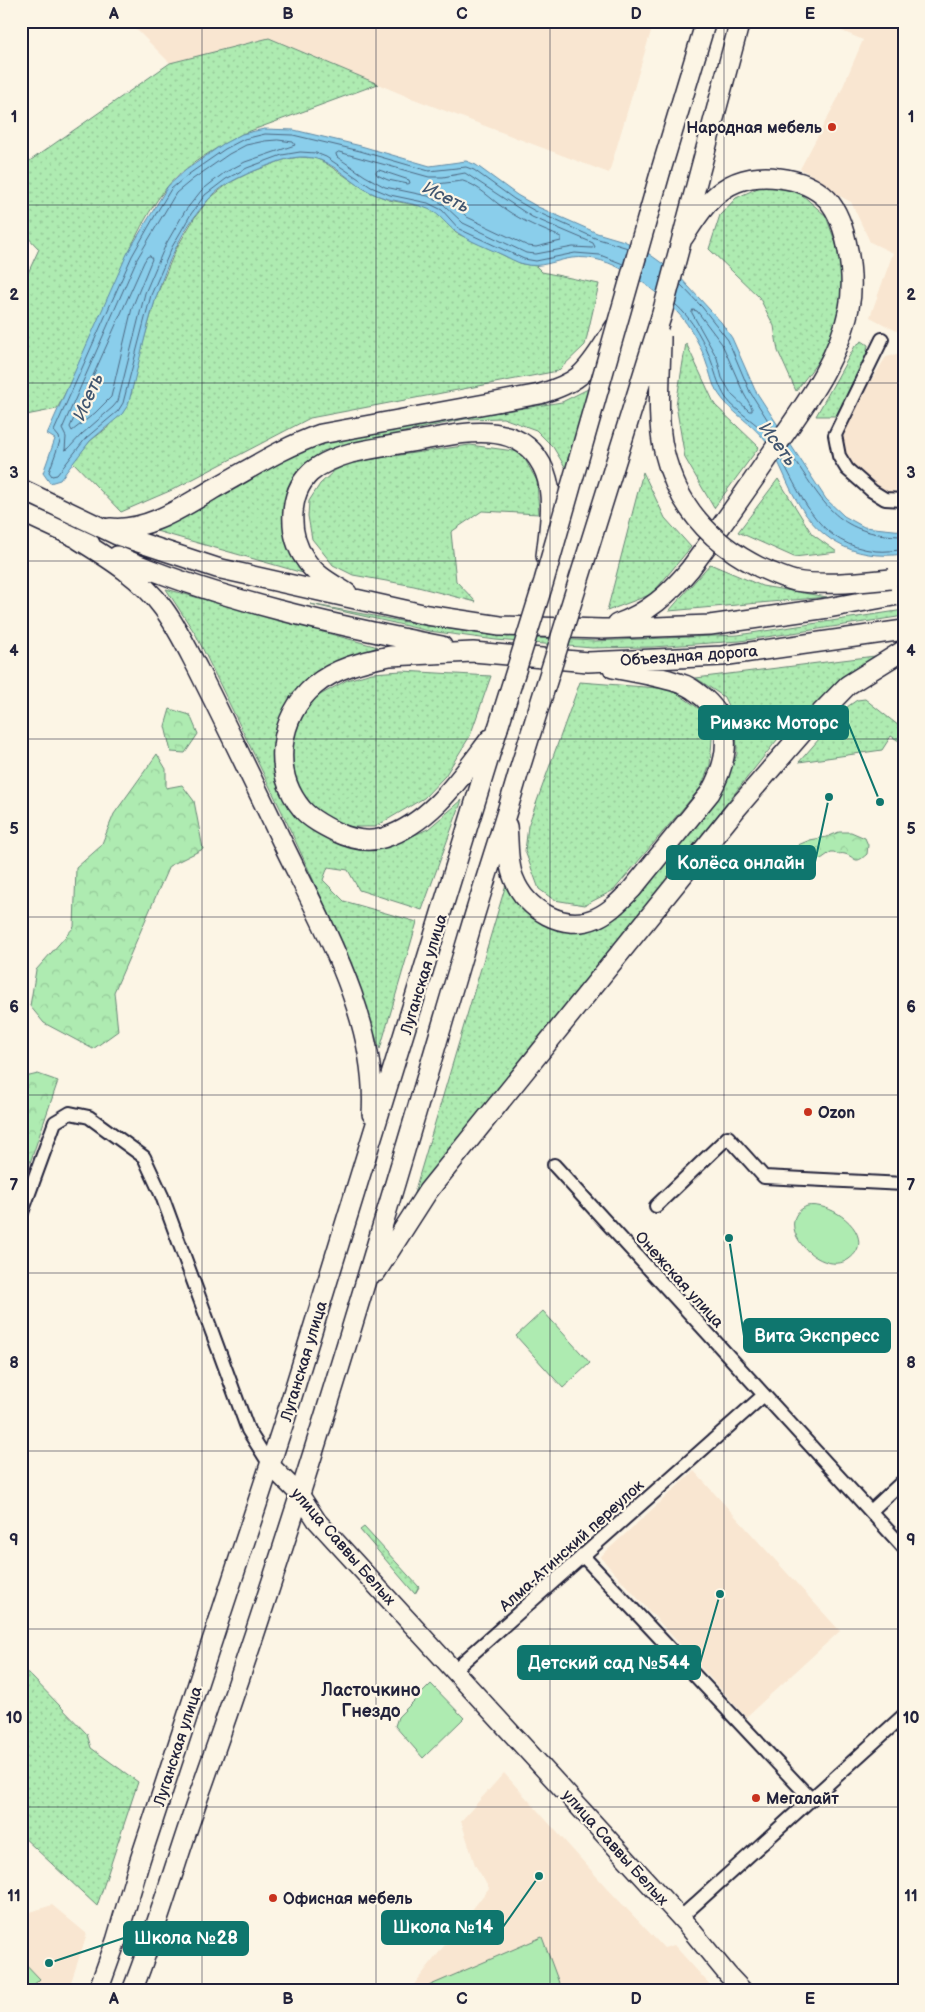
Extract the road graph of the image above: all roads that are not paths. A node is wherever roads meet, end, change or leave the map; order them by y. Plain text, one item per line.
1 (706, 21) edge
2 (740, 21) edge
3 (683, 238) junction
4 (661, 317) junction
5 (618, 322) junction
6 (882, 339) dead end
7 (21, 489) edge
8 (904, 500) edge
9 (21, 512) edge
10 (97, 525) junction
11 (79, 540) junction
12 (897, 578) edge
13 (544, 581) junction
14 (904, 594) edge
15 (363, 602) junction
16 (602, 629) junction
17 (904, 630) edge
18 (904, 650) edge
19 (473, 652) junction
20 (588, 662) junction
21 (498, 728) junction
22 (506, 814) junction
23 (554, 1165) dead end
24 (362, 1170) junction
25 (904, 1184) edge
26 (656, 1206) dead end
27 (21, 1214) edge
28 (364, 1292) junction
29 (764, 1395) junction
30 (270, 1465) junction
31 (904, 1480) edge
32 (300, 1495) junction
33 (871, 1511) junction
34 (904, 1548) edge
35 (582, 1555) junction
36 (454, 1670) junction
37 (904, 1715) edge
38 (811, 1799) junction
39 (680, 1918) junction
40 (98, 1991) edge
41 (132, 1991) edge
42 (743, 1991) edge

1 - 5 main road, bridge
2 - 3 main road
3 - 4 main road
3 - 16 main road
4 - 12 main road, bridge
4 - 22 main road, Луганская улица, bridge
5 - 10 main road
5 - 13 main road, bridge
6 - 8 street
7 - 10 main road
9 - 11 main road
10 - 15 main road
11 - 19 main road
11 - 24 main road
13 - 15 main road, bridge
13 - 21 main road, Луганская улица, bridge
14 - 16 main road
15 - 16 main road
17 - 20 main road, Объездная дорога
18 - 28 main road
19 - 20 main road, Объездная дорога
19 - 21 main road
20 - 22 main road
21 - 24 main road, Луганская улица
22 - 28 main road, Луганская улица
23 - 29 street, Онежская улица
24 - 30 main road, Луганская улица
25 - 26 street
27 - 30 street, улица Саввы Белых
28 - 32 main road, Луганская улица
29 - 33 street, Онежская улица
29 - 35 street, Алма-Атинский переулок
30 - 32 street, улица Саввы Белых
30 - 40 main road, Луганская улица
31 - 33 street
32 - 36 street, улица Саввы Белых
32 - 41 main road, Луганская улица
33 - 34 street, Онежская улица
35 - 36 street, Алма-Атинский переулок
35 - 38 street
36 - 39 street, улица Саввы Белых
37 - 38 street
38 - 39 street
39 - 42 street, улица Саввы Белых

